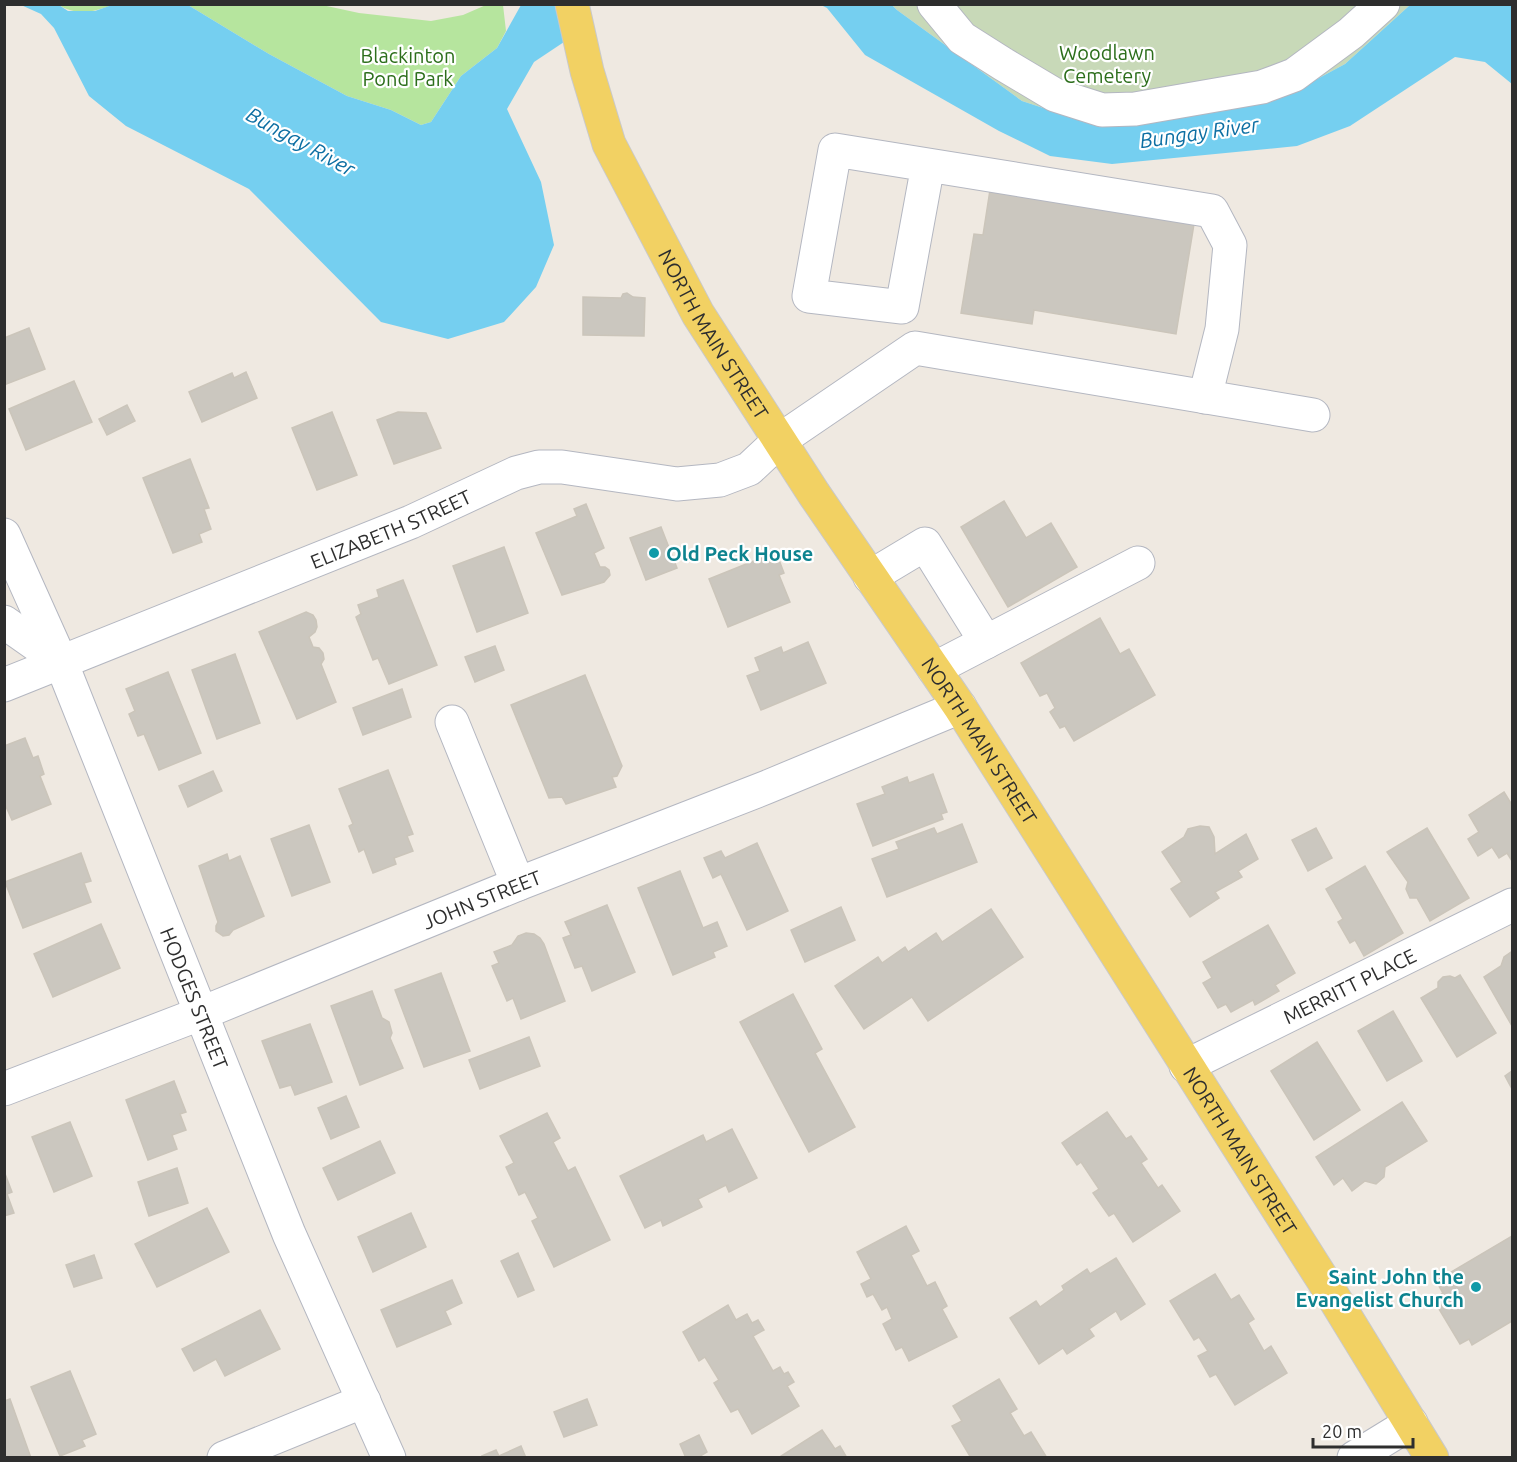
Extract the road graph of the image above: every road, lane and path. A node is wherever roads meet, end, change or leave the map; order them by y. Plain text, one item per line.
1 (572, 4) edge
2 (934, 4) edge
3 (1383, 4) edge
4 (928, 165) junction
5 (902, 307) junction
6 (915, 348) junction
7 (1205, 397) junction
8 (1313, 416) dead end
9 (780, 440) junction
10 (4, 536) edge
11 (1137, 563) dead end
12 (870, 577) junction
13 (4, 622) edge
14 (986, 642) junction
15 (61, 662) junction
16 (934, 669) junction
17 (4, 685) edge
18 (960, 707) junction
19 (452, 722) dead end
20 (518, 884) junction
21 (1512, 905) edge
22 (202, 1013) junction
23 (1186, 1066) junction
24 (4, 1089) edge
25 (364, 1401) junction
26 (1411, 1423) junction
27 (224, 1458) edge
28 (390, 1458) edge
29 (1354, 1458) edge
30 (1432, 1458) edge

1 - 9 main road, NORTH MAIN STREET
2 - 3 street
4 - 5 street
4 - 5 street
4 - 7 street
5 - 6 street
6 - 7 street
6 - 9 street, ELIZABETH STREET
7 - 8 street
9 - 12 main road, NORTH MAIN STREET
9 - 15 street, ELIZABETH STREET
10 - 15 street, HODGES STREET
11 - 14 street
12 - 14 street
12 - 16 main road, NORTH MAIN STREET
13 - 15 street
14 - 16 street
15 - 17 street, ELIZABETH STREET
15 - 22 street, HODGES STREET
16 - 18 main road, NORTH MAIN STREET
18 - 20 street, JOHN STREET
18 - 23 main road, NORTH MAIN STREET
19 - 20 street
20 - 22 street, JOHN STREET
21 - 23 street, MERRITT PLACE
22 - 24 street, JOHN STREET
22 - 25 street, HODGES STREET
23 - 26 main road, NORTH MAIN STREET
25 - 27 street
25 - 28 street, HODGES STREET
26 - 29 street
26 - 30 main road, NORTH MAIN STREET

